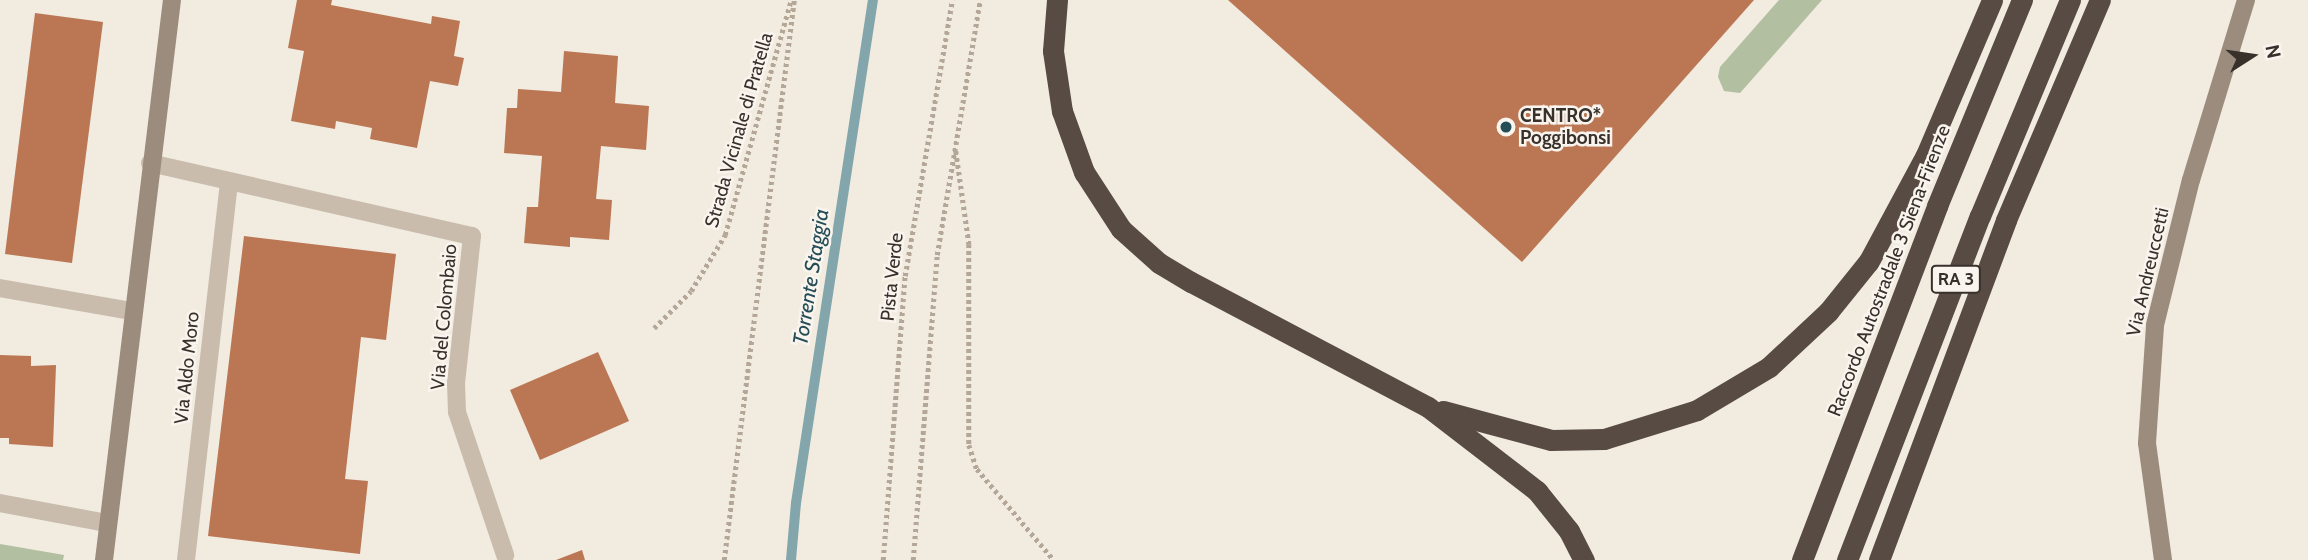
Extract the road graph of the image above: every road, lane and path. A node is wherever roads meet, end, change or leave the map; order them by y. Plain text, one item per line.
1 (172, 0) edge
2 (792, 0) edge
3 (952, 0) edge
4 (980, 0) edge
5 (1057, 0) edge
6 (1992, 0) edge
7 (2022, 0) edge
8 (2070, 0) edge
9 (2100, 0) edge
10 (2246, 0) edge
11 (956, 150) junction
12 (150, 163) junction
13 (229, 181) junction
14 (0, 288) edge
15 (132, 311) junction
16 (654, 328) dead end
17 (1428, 407) junction
18 (0, 503) edge
19 (107, 523) junction
20 (505, 555) dead end
21 (104, 560) edge
22 (186, 560) edge
23 (724, 560) edge
24 (883, 560) edge
25 (913, 560) edge
26 (1054, 560) edge
27 (1584, 560) edge
28 (1802, 560) edge
29 (1847, 560) edge
30 (1879, 560) edge
31 (2163, 560) edge

1 - 12 main road
2 - 16 path, Strada Vicinale di Pratella
2 - 23 path
3 - 24 path, Pista Verde
4 - 11 path
5 - 17 highway
6 - 17 highway
7 - 28 highway, Raccordo Autostradale 3 Siena-Firenze / RA 3
8 - 29 highway, RA 3
9 - 30 highway
10 - 31 main road, Via Andreuccetti
11 - 25 path
11 - 26 path
12 - 13 street, Via del Colombaio
12 - 15 main road
13 - 20 street, Via del Colombaio
13 - 22 street, Via Aldo Moro
14 - 15 street
15 - 19 main road
17 - 27 highway
18 - 19 street
19 - 21 main road

